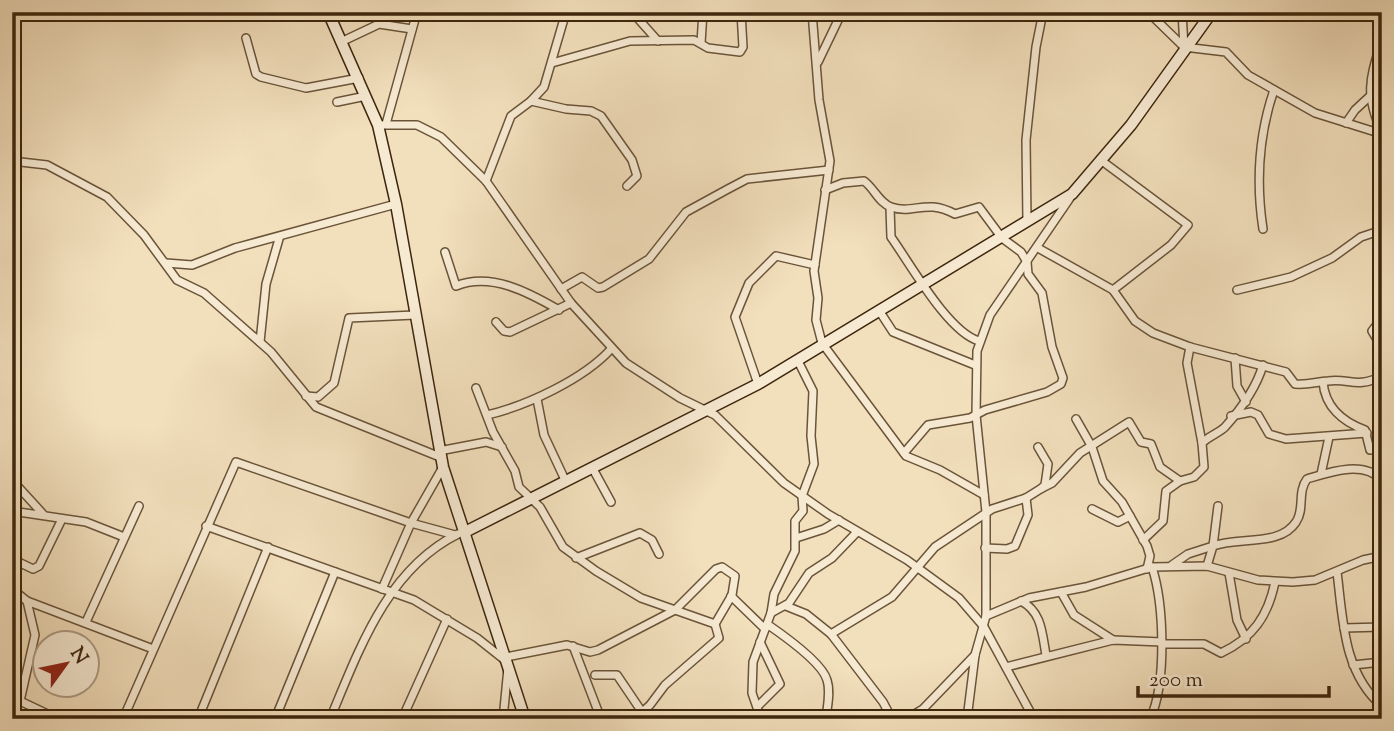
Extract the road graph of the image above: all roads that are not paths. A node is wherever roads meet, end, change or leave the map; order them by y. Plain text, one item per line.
1 (328, 12) edge
2 (417, 12) edge
3 (566, 12) edge
4 (632, 12) edge
5 (703, 12) edge
6 (741, 12) edge
7 (812, 12) edge
8 (842, 12) edge
9 (1044, 12) edge
10 (1148, 12) edge
11 (1182, 12) edge
12 (1212, 12) edge
13 (412, 29) junction
14 (246, 38) dead end
15 (1382, 39) edge
16 (343, 41) junction
17 (658, 41) junction
18 (701, 43) junction
19 (1186, 48) junction
20 (1379, 58) edge
21 (552, 63) junction
22 (817, 64) junction
23 (359, 77) junction
24 (1274, 90) junction
25 (366, 96) junction
26 (1369, 97) junction
27 (531, 101) junction
28 (337, 102) dead end
29 (1346, 123) junction
30 (382, 124) junction
31 (1382, 133) edge
32 (12, 161) edge
33 (1102, 161) junction
34 (829, 170) junction
35 (486, 181) junction
36 (627, 186) dead end
37 (825, 190) junction
38 (1072, 194) junction
39 (396, 204) junction
40 (890, 207) junction
41 (1027, 222) junction
42 (1263, 229) dead end
43 (1382, 230) edge
44 (1002, 238) junction
45 (279, 239) junction
46 (1038, 248) junction
47 (445, 252) dead end
48 (1027, 262) junction
49 (166, 263) junction
50 (815, 265) junction
51 (923, 286) junction
52 (561, 289) junction
53 (1114, 290) junction
54 (1237, 290) dead end
55 (571, 303) junction
56 (559, 310) junction
57 (880, 312) junction
58 (415, 315) junction
59 (1382, 318) edge
60 (496, 322) dead end
61 (979, 341) junction
62 (260, 342) junction
63 (824, 347) junction
64 (1190, 347) junction
65 (1382, 348) edge
66 (611, 349) junction
67 (1235, 358) junction
68 (798, 360) junction
69 (975, 365) junction
70 (1263, 365) junction
71 (1382, 376) edge
72 (1324, 382) junction
73 (758, 384) junction
74 (476, 388) dead end
75 (306, 396) junction
76 (537, 399) junction
77 (1245, 402) junction
78 (705, 412) junction
79 (487, 415) junction
80 (976, 415) junction
81 (1231, 416) junction
82 (1076, 419) dead end
83 (1367, 433) junction
84 (1329, 437) junction
85 (1202, 443) junction
86 (502, 447) junction
87 (1038, 447) dead end
88 (1092, 447) junction
89 (1382, 449) edge
90 (904, 453) junction
91 (441, 458) junction
92 (593, 469) junction
93 (1321, 474) junction
94 (12, 480) edge
95 (1382, 480) edge
96 (1180, 481) junction
97 (566, 482) junction
98 (1042, 488) junction
99 (984, 495) junction
100 (802, 496) junction
101 (533, 498) junction
102 (1026, 498) junction
103 (611, 502) dead end
104 (139, 506) dead end
105 (1218, 506) dead end
106 (1093, 509) dead end
107 (12, 511) edge
108 (986, 512) junction
109 (43, 514) junction
110 (1130, 516) junction
111 (62, 519) junction
112 (839, 520) junction
113 (411, 523) junction
114 (206, 526) junction
115 (857, 532) junction
116 (460, 533) junction
117 (124, 537) junction
118 (796, 538) junction
119 (1143, 540) junction
120 (1213, 546) junction
121 (268, 547) junction
122 (985, 548) junction
123 (659, 554) dead end
124 (1382, 556) edge
125 (576, 558) junction
126 (12, 559) edge
127 (1171, 565) junction
128 (1207, 566) junction
129 (918, 568) junction
130 (1149, 568) junction
131 (334, 572) junction
132 (1337, 572) junction
133 (1229, 573) junction
134 (1276, 582) junction
135 (12, 589) edge
136 (386, 590) junction
137 (1061, 592) junction
138 (731, 597) junction
139 (27, 601) junction
140 (1021, 601) junction
141 (786, 606) junction
142 (675, 610) junction
143 (771, 613) junction
144 (986, 616) junction
145 (447, 619) junction
146 (86, 622) junction
147 (715, 624) junction
148 (766, 626) junction
149 (984, 627) junction
150 (1382, 627) edge
151 (1344, 628) junction
152 (831, 634) junction
153 (1246, 639) junction
154 (1113, 640) junction
155 (760, 642) junction
156 (1162, 643) junction
157 (573, 646) junction
158 (153, 649) junction
159 (1046, 655) junction
160 (975, 656) junction
161 (507, 662) junction
162 (1382, 662) edge
163 (1353, 665) junction
164 (1006, 667) junction
165 (595, 675) dead end
166 (758, 706) junction
167 (1382, 706) edge
168 (923, 709) junction
169 (642, 712) junction
170 (58, 719) edge
171 (123, 719) edge
172 (198, 719) edge
173 (275, 719) edge
174 (330, 719) edge
175 (402, 719) edge
176 (503, 719) edge
177 (525, 719) edge
178 (601, 719) edge
179 (635, 719) edge
180 (761, 719) edge
181 (826, 719) edge
182 (892, 719) edge
183 (906, 719) edge
184 (927, 719) edge
185 (967, 719) edge
186 (1034, 719) edge
187 (1150, 719) edge

1 - 16 street
2 - 13 street
3 - 21 street
4 - 17 street
5 - 18 street
6 - 18 street
7 - 22 street
8 - 22 street
9 - 41 street
10 - 19 street
11 - 19 street
12 - 19 street
13 - 16 street
13 - 30 street
14 - 23 street
15 - 20 street
16 - 23 street
17 - 18 street
17 - 21 street
19 - 24 street
19 - 33 street
20 - 26 street
21 - 27 street
22 - 34 street
23 - 25 street
24 - 29 street
24 - 42 street
25 - 28 street
25 - 30 street
26 - 29 street
26 - 31 street
27 - 35 street
27 - 36 street
29 - 31 street
30 - 35 street
30 - 39 street
32 - 49 street
33 - 38 street
33 - 53 street
34 - 37 street
34 - 52 street
35 - 52 street
37 - 40 street
37 - 50 street
38 - 41 street
38 - 46 street
39 - 45 street
39 - 58 street
40 - 44 street
40 - 51 street
41 - 44 street
43 - 54 street
44 - 48 street
44 - 51 street
45 - 49 street
45 - 62 street
46 - 48 street
46 - 53 street
47 - 56 street
48 - 61 street
48 - 80 street
49 - 62 street
50 - 63 street
50 - 73 street
51 - 57 street
51 - 61 street
52 - 55 street
53 - 64 street
55 - 56 street
55 - 66 street
56 - 60 street
57 - 63 street
57 - 69 street
58 - 75 street
58 - 91 street
59 - 65 street
61 - 69 street
62 - 75 street
63 - 68 street
63 - 90 street
64 - 67 street
64 - 85 street
66 - 76 street
66 - 78 street
67 - 70 street
67 - 77 street
68 - 73 street
68 - 100 street
69 - 80 street
70 - 72 street
70 - 77 street
71 - 72 street
72 - 83 street
73 - 78 street
74 - 79 street
75 - 91 street
76 - 79 street
76 - 97 street
77 - 81 street
78 - 92 street
78 - 100 street
79 - 86 street
80 - 90 street
80 - 99 street
81 - 84 street
81 - 85 street
82 - 88 street
83 - 84 street
83 - 89 street
84 - 93 street
85 - 96 street
86 - 91 street
86 - 101 street
87 - 98 street
88 - 96 street
88 - 98 street
88 - 110 street
90 - 99 street
91 - 113 street
91 - 116 street
92 - 97 street
92 - 103 street
93 - 95 street
93 - 120 street
94 - 109 street
96 - 119 street
97 - 101 street
98 - 102 street
99 - 108 street
100 - 112 street
100 - 118 street
101 - 116 street
101 - 125 street
102 - 108 street
102 - 122 street
104 - 117 street
105 - 120 street
106 - 110 street
107 - 109 street
108 - 122 street
108 - 129 street
109 - 111 street
110 - 119 street
111 - 117 street
111 - 126 street
112 - 115 street
112 - 118 street
113 - 114 street
113 - 116 street
113 - 136 street
114 - 121 street
114 - 158 street
115 - 129 street
115 - 141 street
116 - 136 street
116 - 161 street
117 - 146 street
118 - 143 street
119 - 130 street
120 - 127 street
120 - 128 street
121 - 131 street
121 - 172 street
122 - 144 street
123 - 125 street
124 - 132 street
125 - 142 street
127 - 128 street
127 - 130 street
128 - 133 street
129 - 149 street
129 - 152 street
130 - 137 street
130 - 156 street
131 - 136 street
131 - 173 street
132 - 134 street
132 - 151 street
133 - 134 street
133 - 153 street
134 - 153 street
135 - 139 street
136 - 145 street
136 - 174 street
137 - 140 street
137 - 154 street
138 - 142 street
138 - 147 street
138 - 148 street
139 - 146 street
139 - 170 street
140 - 144 street
140 - 159 street
141 - 143 street
141 - 152 street
142 - 147 street
142 - 157 street
143 - 148 street
144 - 149 street
145 - 161 street
145 - 175 street
146 - 158 street
147 - 169 street
148 - 155 street
148 - 181 street
149 - 160 street
149 - 164 street
150 - 151 street
151 - 163 street
152 - 182 street
153 - 156 street
154 - 156 street
154 - 159 street
155 - 166 street
155 - 166 street
156 - 187 street
157 - 161 street
157 - 178 street
158 - 171 street
159 - 164 street
160 - 168 street
160 - 185 street
161 - 176 street
161 - 177 street
162 - 163 street
163 - 167 street
164 - 186 street
165 - 169 street
166 - 180 street
168 - 183 street
168 - 184 street
169 - 179 street

